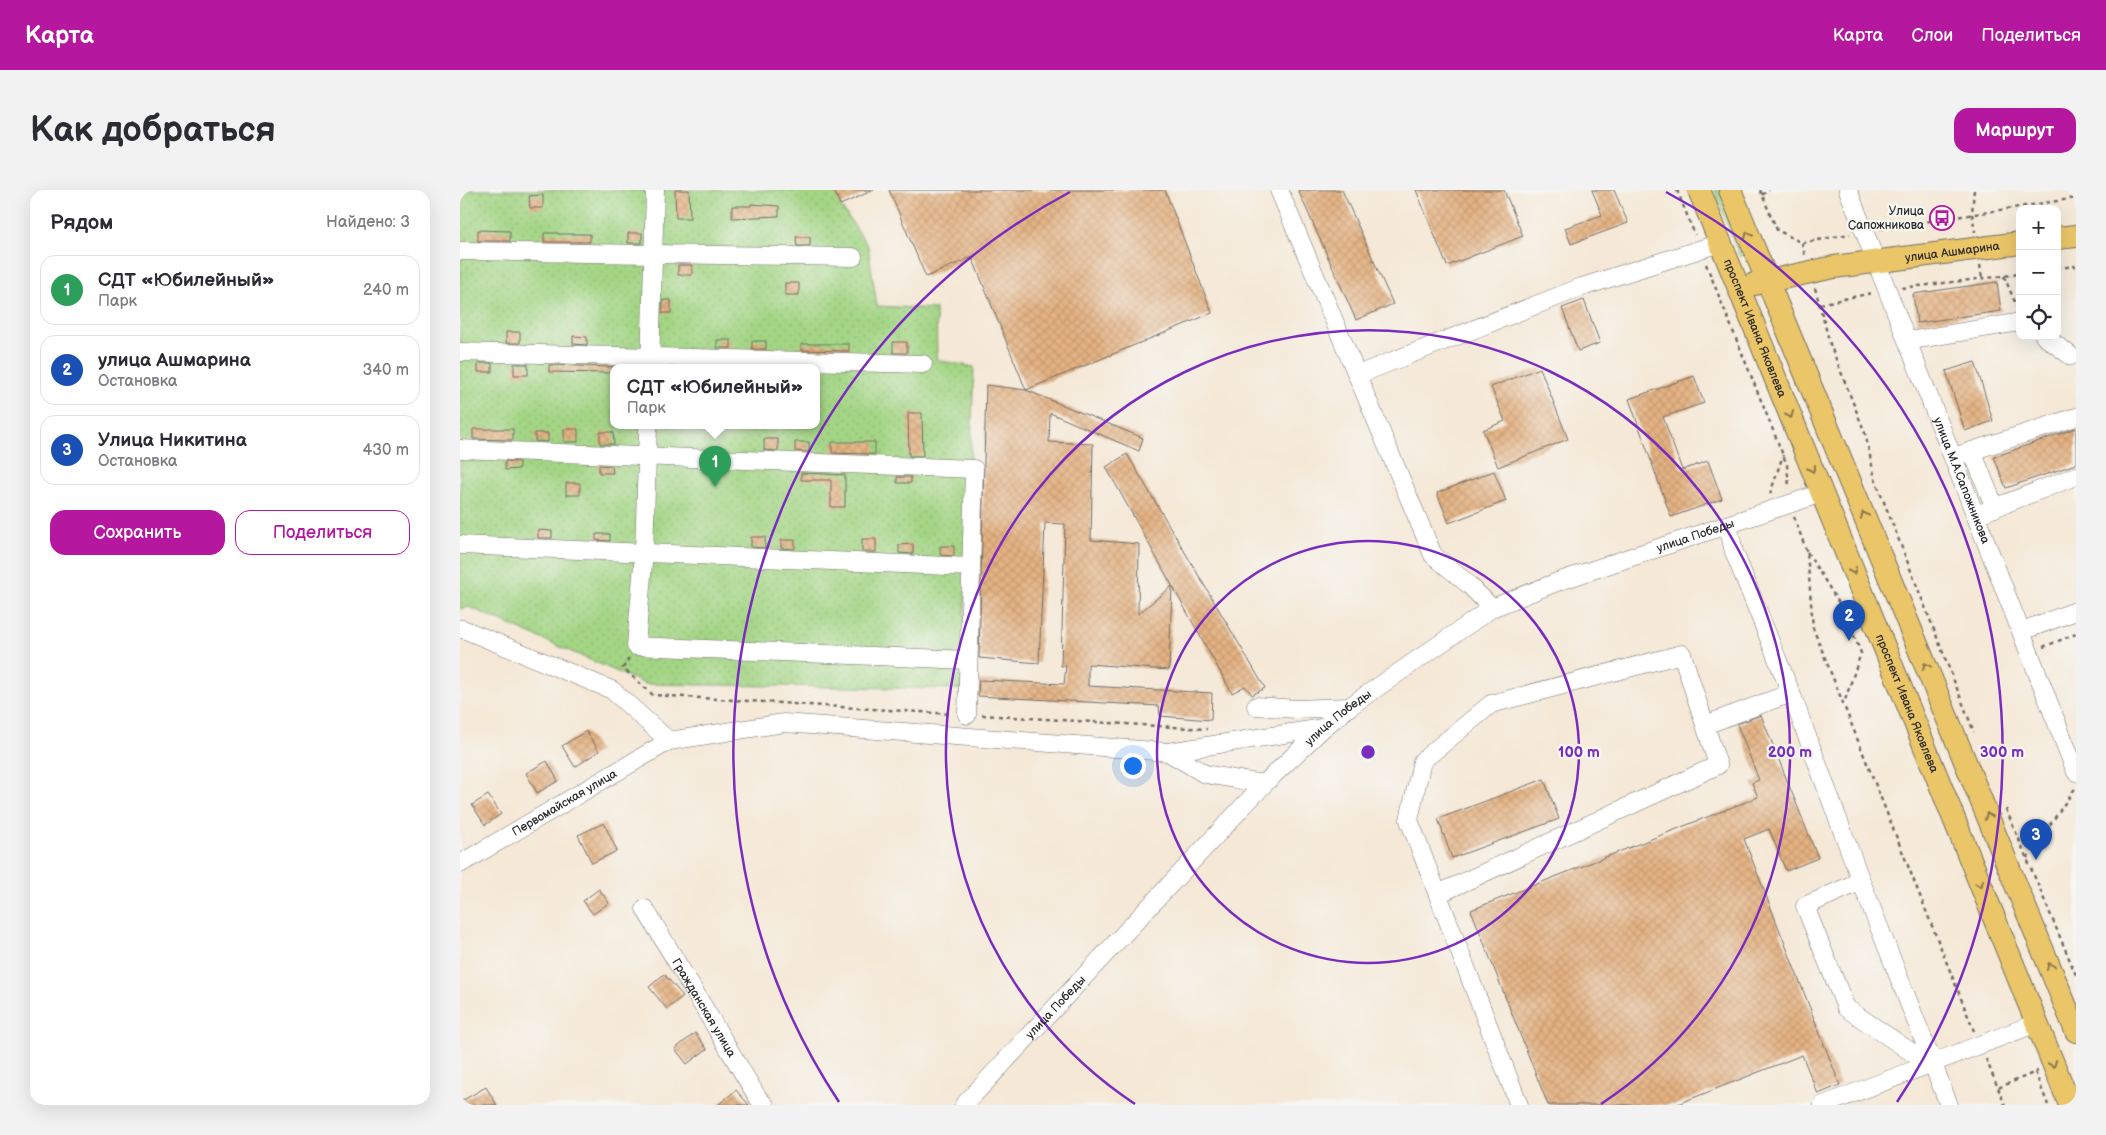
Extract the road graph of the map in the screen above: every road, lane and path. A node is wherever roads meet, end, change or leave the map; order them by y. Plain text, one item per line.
1 (655, 190) edge
2 (1279, 190) edge
3 (1676, 190) edge
4 (1699, 190) edge
5 (1730, 190) edge
6 (1760, 190) edge
7 (1769, 190) edge
8 (1848, 190) edge
9 (1974, 190) edge
10 (1762, 195) junction
11 (2076, 198) edge
12 (1972, 213) junction
13 (1865, 232) junction
14 (2076, 236) edge
15 (2061, 238) edge
16 (1802, 243) junction
17 (2016, 244) edge
18 (1710, 246) junction
19 (460, 251) edge
20 (653, 255) junction
21 (853, 257) dead end
22 (1807, 261) dead end
23 (1876, 261) junction
24 (2076, 266) edge
25 (2061, 268) edge
26 (2016, 274) edge
27 (2004, 276) junction
28 (1767, 280) junction
29 (1815, 287) dead end
30 (1738, 288) junction
31 (1888, 290) junction
32 (1820, 304) junction
33 (2016, 304) edge
34 (2016, 323) edge
35 (1908, 340) junction
36 (2049, 340) edge
37 (460, 352) edge
38 (2071, 356) dead end
39 (651, 362) edge
40 (923, 364) dead end
41 (1357, 375) junction
42 (2076, 416) edge
43 (648, 429) edge
44 (460, 449) edge
45 (1972, 451) junction
46 (647, 455) junction
47 (1783, 455) junction
48 (1953, 457) junction
49 (2076, 476) edge
50 (1789, 491) dead end
51 (1822, 493) junction
52 (1995, 508) junction
53 (1764, 512) junction
54 (1794, 514) dead end
55 (1976, 515) junction
56 (1728, 525) junction
57 (460, 545) edge
58 (644, 552) junction
59 (1807, 552) junction
60 (971, 567) junction
61 (1492, 608) junction
62 (2076, 611) edge
63 (460, 629) edge
64 (2022, 632) junction
65 (2076, 634) edge
66 (636, 646) junction
67 (2042, 647) dead end
68 (968, 660) junction
69 (1791, 693) junction
70 (1844, 704) junction
71 (1256, 706) dead end
72 (1349, 706) junction
73 (967, 714) junction
74 (1705, 725) junction
75 (1323, 728) junction
76 (1211, 729) dead end
77 (1974, 732) dead end
78 (669, 741) junction
79 (1168, 752) junction
80 (2076, 772) edge
81 (1264, 784) junction
82 (2076, 787) edge
83 (2004, 804) dead end
84 (2027, 858) junction
85 (460, 864) edge
86 (1861, 881) junction
87 (1438, 894) junction
88 (645, 909) dead end
89 (2076, 975) edge
90 (2072, 1021) edge
91 (2037, 1023) junction
92 (1980, 1046) junction
93 (1932, 1063) junction
94 (2044, 1068) dead end
95 (2035, 1072) junction
96 (1998, 1088) junction
97 (1856, 1099) edge
98 (764, 1105) edge
99 (964, 1105) edge
100 (1519, 1105) edge
101 (1823, 1105) edge
102 (1950, 1105) edge
103 (2005, 1105) edge
104 (2048, 1105) edge
105 (2070, 1105) edge

1 - 20 street
2 - 41 street
3 - 18 path
4 - 18 main road, проспект Ивана Яковлева
28 -> 5 main road
6 - 10 path
7 - 10 path
8 - 13 street, улица М.А.Сапожникова
9 - 12 path
10 - 16 path
11 - 12 path
12 - 13 path
13 - 16 path
13 - 23 street, улица М.А.Сапожникова
14 - 15 main road
16 - 22 path
17 - 23 main road, улица Ашмарина
18 - 30 main road, проспект Ивана Яковлева
18 - 41 street
18 - 47 path
19 - 20 street
20 - 21 street
20 - 39 street
23 - 28 main road, улица Ашмарина
23 - 31 street, улица М.А.Сапожникова
24 - 25 path
26 - 27 path
27 - 31 path
27 - 33 path
28 - 30 main road, улица Ашмарина
90 -> 28 main road
29 - 32 path
30 -> 51 main road, проспект Ивана Яковлева
31 - 32 path
31 - 35 street, улица М.А.Сапожникова
32 - 77 path
34 - 35 street
35 - 48 street, улица М.А.Сапожникова
36 - 38 street
37 - 39 street
39 - 40 street
41 - 61 street
42 - 45 street
43 - 46 street
44 - 46 street
45 - 48 street
45 - 52 street
46 - 58 street
46 - 60 street
47 - 50 path
47 - 53 path
48 - 55 street, улица М.А.Сапожникова
49 - 52 street
51 - 53 street, улица Победы
51 -> 91 main road, проспект Ивана Яковлева
52 - 55 street
53 - 56 street, улица Победы
54 - 59 path
55 - 64 street, улица М.А.Сапожникова
56 - 61 street, улица Победы
56 - 69 street
57 - 58 street
58 - 60 street
58 - 66 street
59 - 70 path
59 - 70 path
60 - 68 street
61 - 72 street, улица Победы
62 - 64 street
63 - 78 street
64 - 80 street, улица М.А.Сапожникова
65 - 67 path
66 - 68 street
66 - 73 path
68 - 73 street
69 - 74 street
69 - 86 street
70 - 92 path
71 - 72 street
72 - 75 street, улица Победы
73 - 76 path
74 - 87 street
74 - 87 street
75 - 79 street
75 - 81 street, улица Победы
78 - 79 street
78 - 85 street, Первомайская улица
79 - 81 street
81 - 99 street, улица Победы
82 - 84 path
83 - 84 path
84 - 89 path
86 - 93 street
86 - 93 street
87 - 100 street
88 - 98 street, Гражданская улица
90 - 91 main road
91 - 92 street
91 -> 105 main road, проспект Ивана Яковлева
92 - 93 street
92 - 96 path
93 - 97 street
93 - 102 street
94 - 95 path
95 - 96 path
95 - 104 path
96 - 103 path
97 - 101 street

